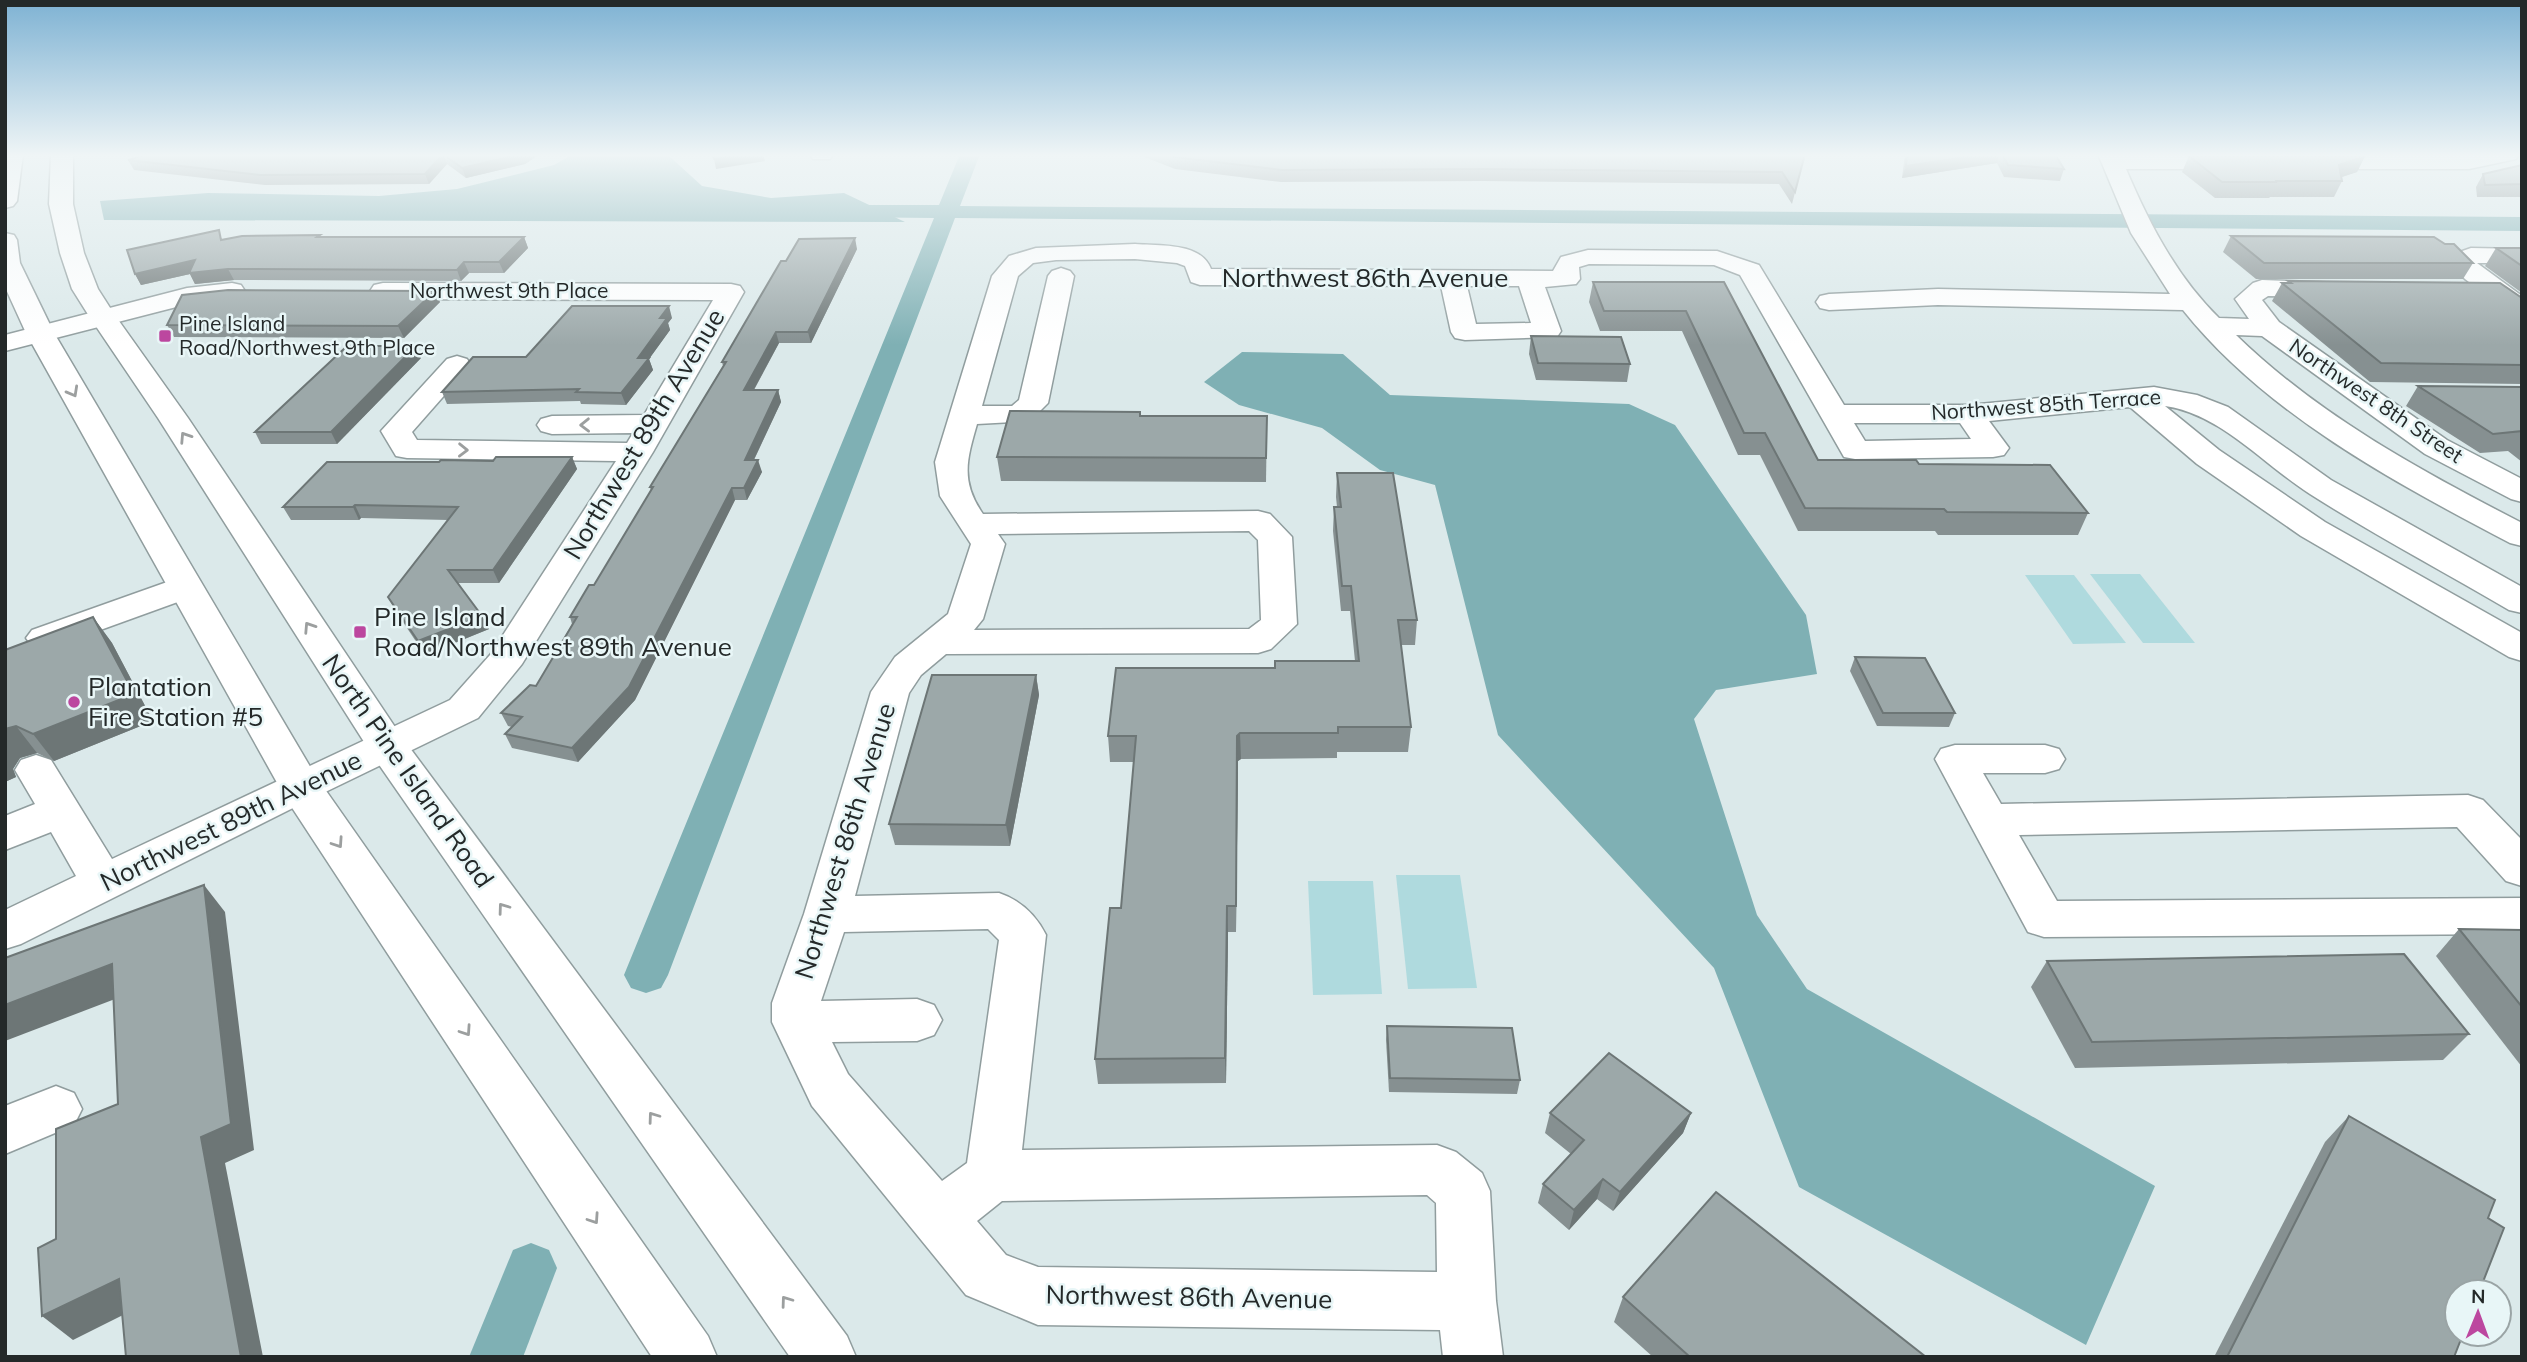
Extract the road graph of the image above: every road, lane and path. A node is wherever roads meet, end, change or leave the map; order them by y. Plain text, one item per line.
1 (64, 218) edge
2 (2135, 218) edge
3 (5, 240) edge
4 (2522, 256) edge
5 (1005, 276) junction
6 (1144, 276) dead end
7 (1200, 276) junction
8 (1452, 279) junction
9 (1548, 279) junction
10 (2358, 289) edge
11 (2453, 290) edge
12 (2494, 290) junction
13 (261, 291) edge
14 (356, 291) edge
15 (731, 292) joint
16 (1829, 302) dead end
17 (2189, 302) junction
18 (2522, 309) edge
19 (102, 316) junction
20 (2211, 326) junction
21 (2269, 328) junction
22 (40, 332) junction
23 (5, 343) edge
24 (457, 365) dead end
25 (2363, 394) junction
26 (2403, 394) dead end
27 (2137, 398) junction
28 (1834, 414) junction
29 (1969, 414) junction
30 (965, 415) junction
31 (645, 438) junction
32 (2522, 492) edge
33 (973, 524) junction
34 (2522, 536) edge
35 (184, 587) junction
36 (2522, 603) edge
37 (939, 642) junction
38 (2522, 649) edge
39 (10, 651) edge
40 (387, 746) junction
41 (2045, 759) dead end
42 (36, 770) dead end
43 (300, 786) junction
44 (60, 811) junction
45 (1987, 820) junction
46 (5, 834) edge
47 (2522, 869) edge
48 (103, 883) junction
49 (827, 914) junction
50 (2522, 916) edge
51 (5, 931) edge
52 (917, 1020) dead end
53 (797, 1022) junction
54 (56, 1109) dead end
55 (5, 1130) edge
56 (992, 1175) junction
57 (938, 1218) junction
58 (1470, 1329) edge
59 (687, 1357) edge
60 (826, 1357) edge

1 - 19 street, North Pine Island Road
2 - 17 street
3 - 22 street
4 - 12 street
5 - 7 street, Northwest 86th Avenue
5 - 30 street, Northwest 86th Avenue
5 - 30 street
6 - 7 street
7 - 8 street, Northwest 86th Avenue
8 - 9 street, Northwest 86th Avenue
8 - 9 street
9 - 28 street
10 - 21 street
11 - 12 street
12 - 18 street
13 - 19 street
14 - 15 street, Northwest 9th Place
15 - 31 street, Northwest 89th Avenue
16 - 17 street
17 - 20 street
19 - 22 street
40 -> 19 street, North Pine Island Road
20 - 21 street
20 - 34 street
21 - 25 street, Northwest 8th Street
22 - 23 street
22 -> 35 street
24 - 31 street
25 - 26 street
25 - 32 street, Northwest 8th Street
27 - 29 street, Northwest 85th Terrace
27 - 36 street, Northwest 85th Terrace
27 - 38 street
28 - 29 street, Northwest 85th Terrace
28 - 29 street
30 - 33 street, Northwest 86th Avenue
31 - 40 street, Northwest 89th Avenue
33 - 37 street, Northwest 86th Avenue
33 - 37 street
35 - 39 street
35 - 43 street
37 - 49 street, Northwest 86th Avenue
40 - 43 street, Northwest 89th Avenue
60 -> 40 street, North Pine Island Road
41 - 45 street
42 - 44 street
43 - 48 street, Northwest 89th Avenue
43 -> 59 street
44 - 46 street
44 - 48 street
45 - 47 street
45 - 50 street
48 - 51 street, Northwest 89th Avenue
49 - 53 street, Northwest 86th Avenue
49 - 56 street
52 - 53 street
53 - 57 street, Northwest 86th Avenue
54 - 55 street
56 - 57 street
56 - 58 street
57 - 58 street, Northwest 86th Avenue

